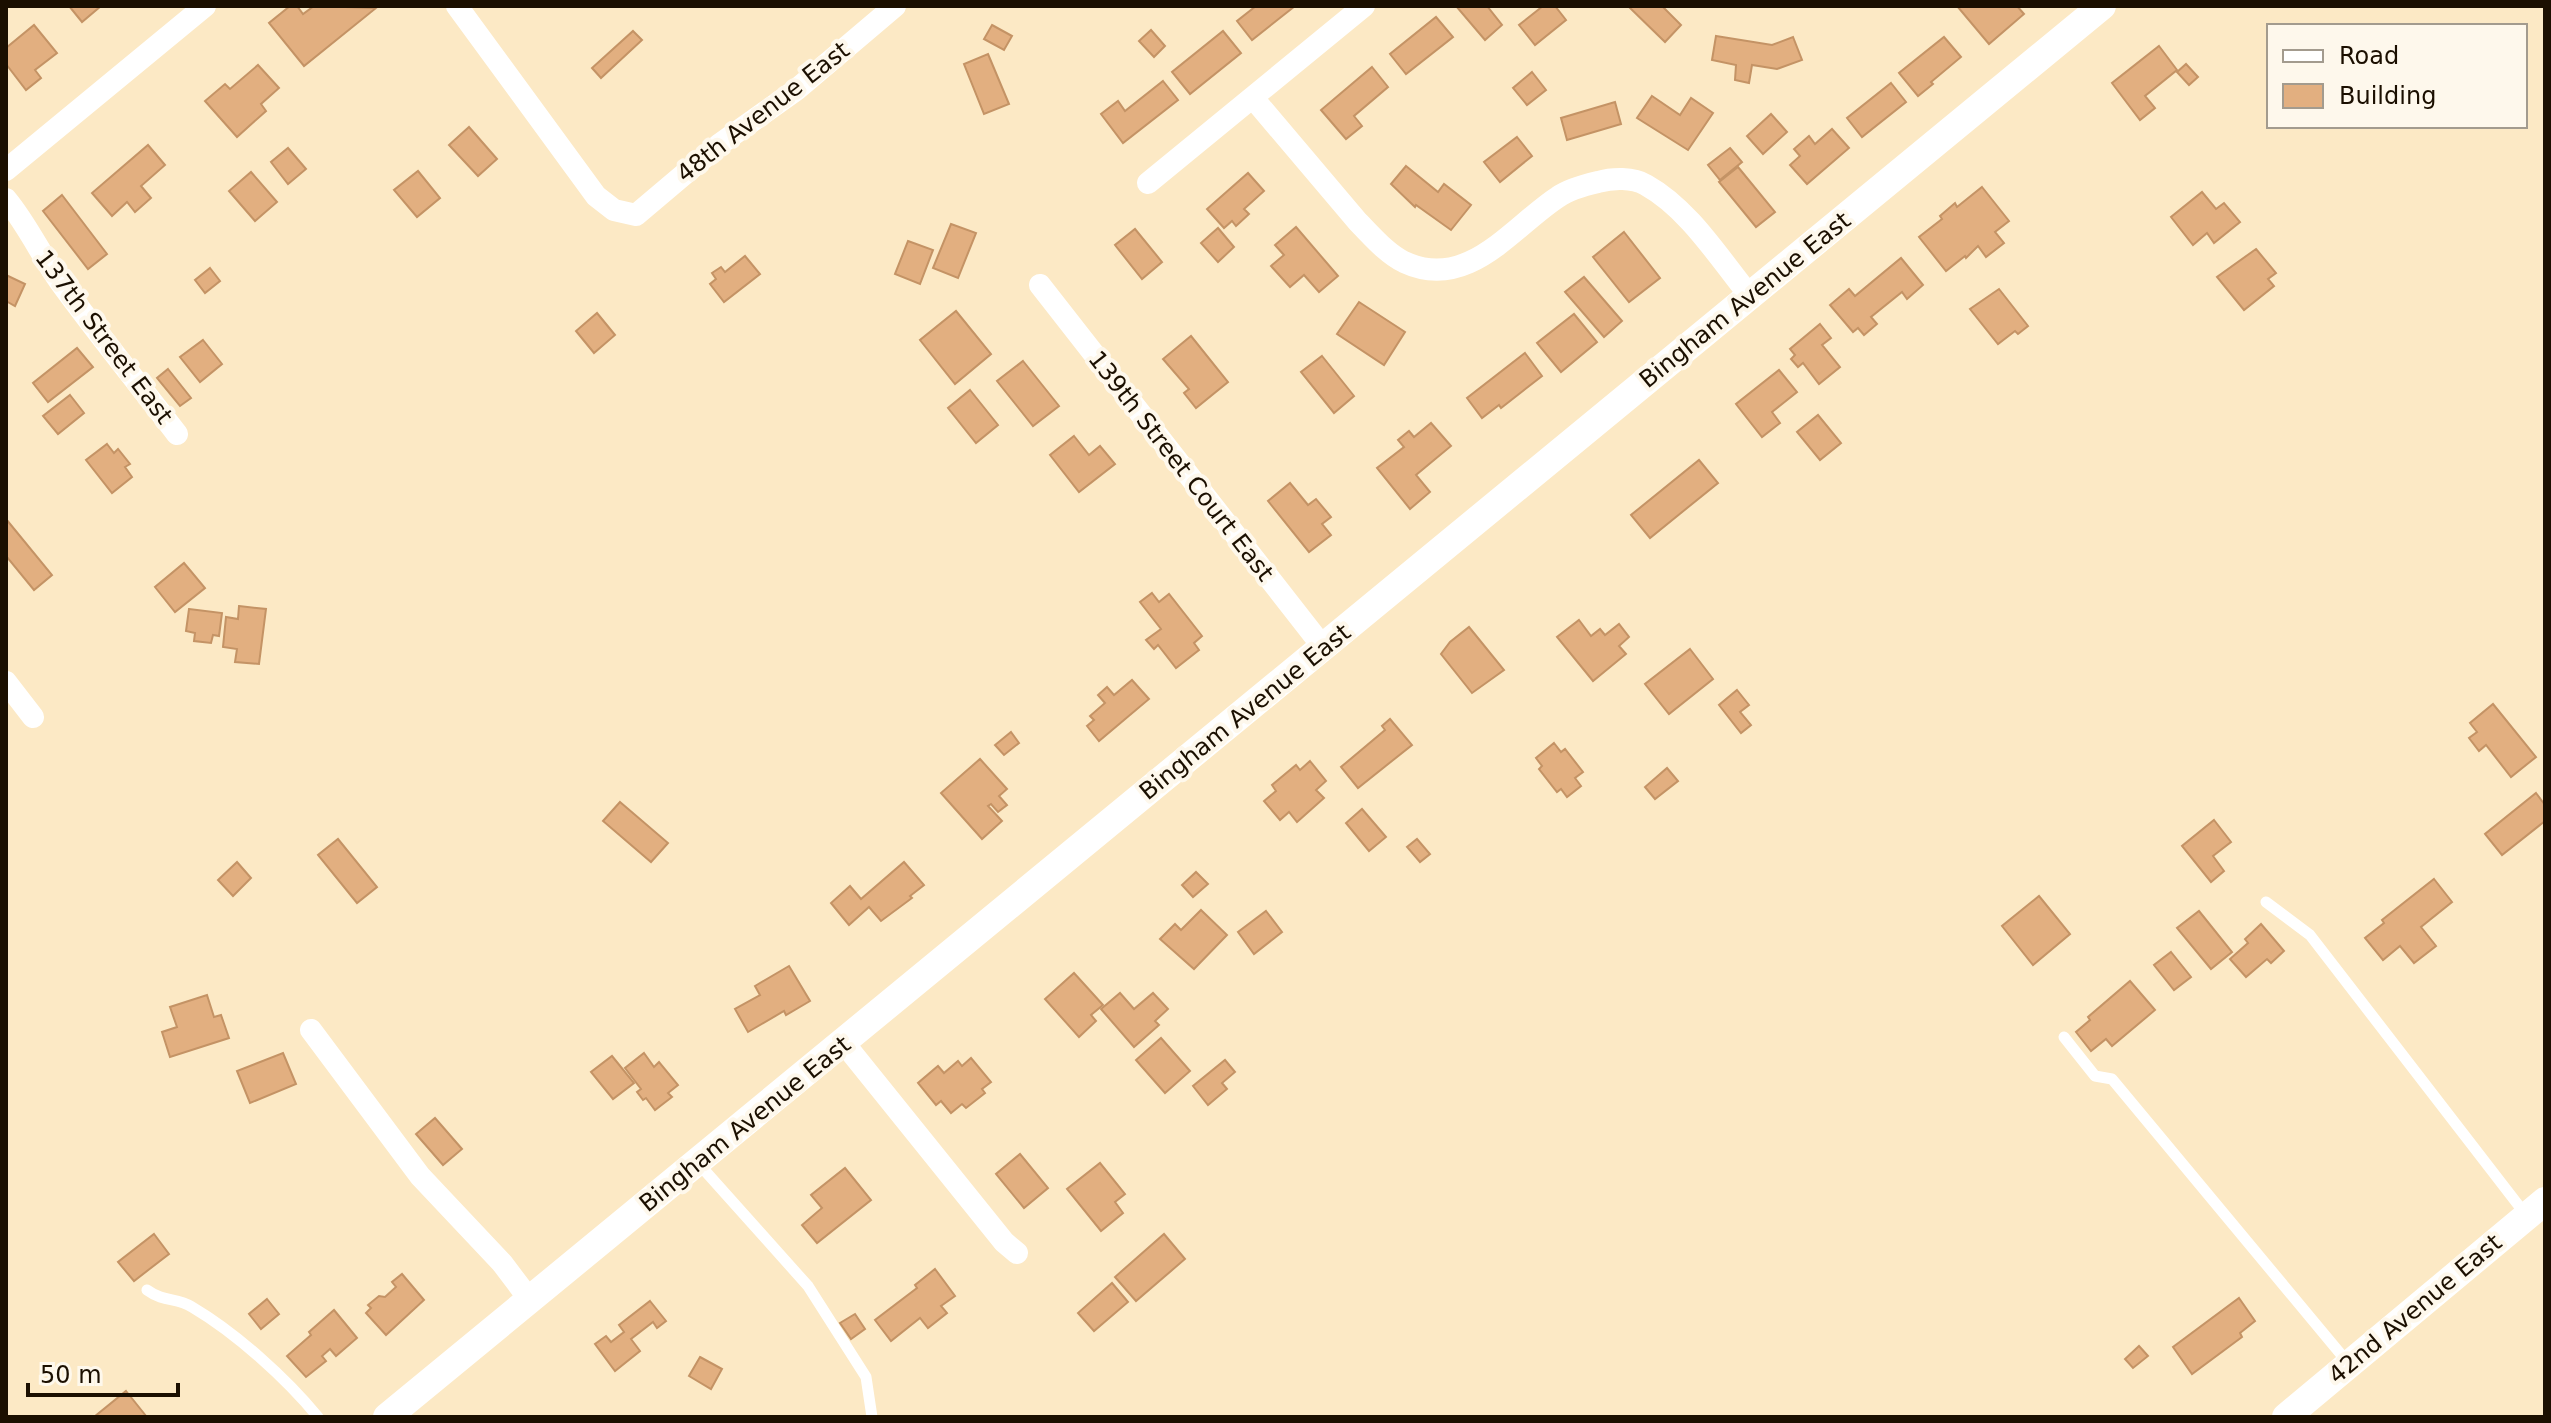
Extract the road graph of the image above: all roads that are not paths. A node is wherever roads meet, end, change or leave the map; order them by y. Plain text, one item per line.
1 (205, 6) edge
2 (457, 6) edge
3 (895, 6) edge
4 (1364, 6) edge
5 (2089, 10) edge
6 (1253, 98) junction
7 (6, 170) edge
8 (1148, 183) dead end
9 (6, 199) edge
10 (1040, 285) dead end
11 (1750, 296) junction
12 (177, 434) dead end
13 (1323, 647) junction
14 (6, 682) edge
15 (33, 717) dead end
16 (2266, 902) dead end
17 (311, 1030) dead end
18 (2064, 1037) dead end
19 (843, 1042) junction
20 (697, 1162) junction
21 (2536, 1208) edge
22 (1017, 1253) dead end
23 (147, 1290) dead end
24 (530, 1300) junction
25 (2349, 1364) junction
26 (318, 1417) edge
27 (387, 1417) edge
28 (872, 1417) edge
29 (2286, 1417) edge

1 - 7 street
2 - 3 street, 48th Avenue East
4 - 6 street
5 - 11 street, Bingham Avenue East
6 - 8 street
6 - 11 street
9 - 12 street, 137th Street East
10 - 13 street, 139th Street Court East
11 - 13 street, Bingham Avenue East
13 - 19 street, Bingham Avenue East
14 - 15 street
16 - 21 lane
17 - 24 street
18 - 25 lane
19 - 20 street, Bingham Avenue East
19 - 22 street
20 - 24 street, Bingham Avenue East
20 - 28 lane
21 - 25 street, 42nd Avenue East
23 - 26 lane
24 - 27 street, Bingham Avenue East
25 - 29 street, 42nd Avenue East

